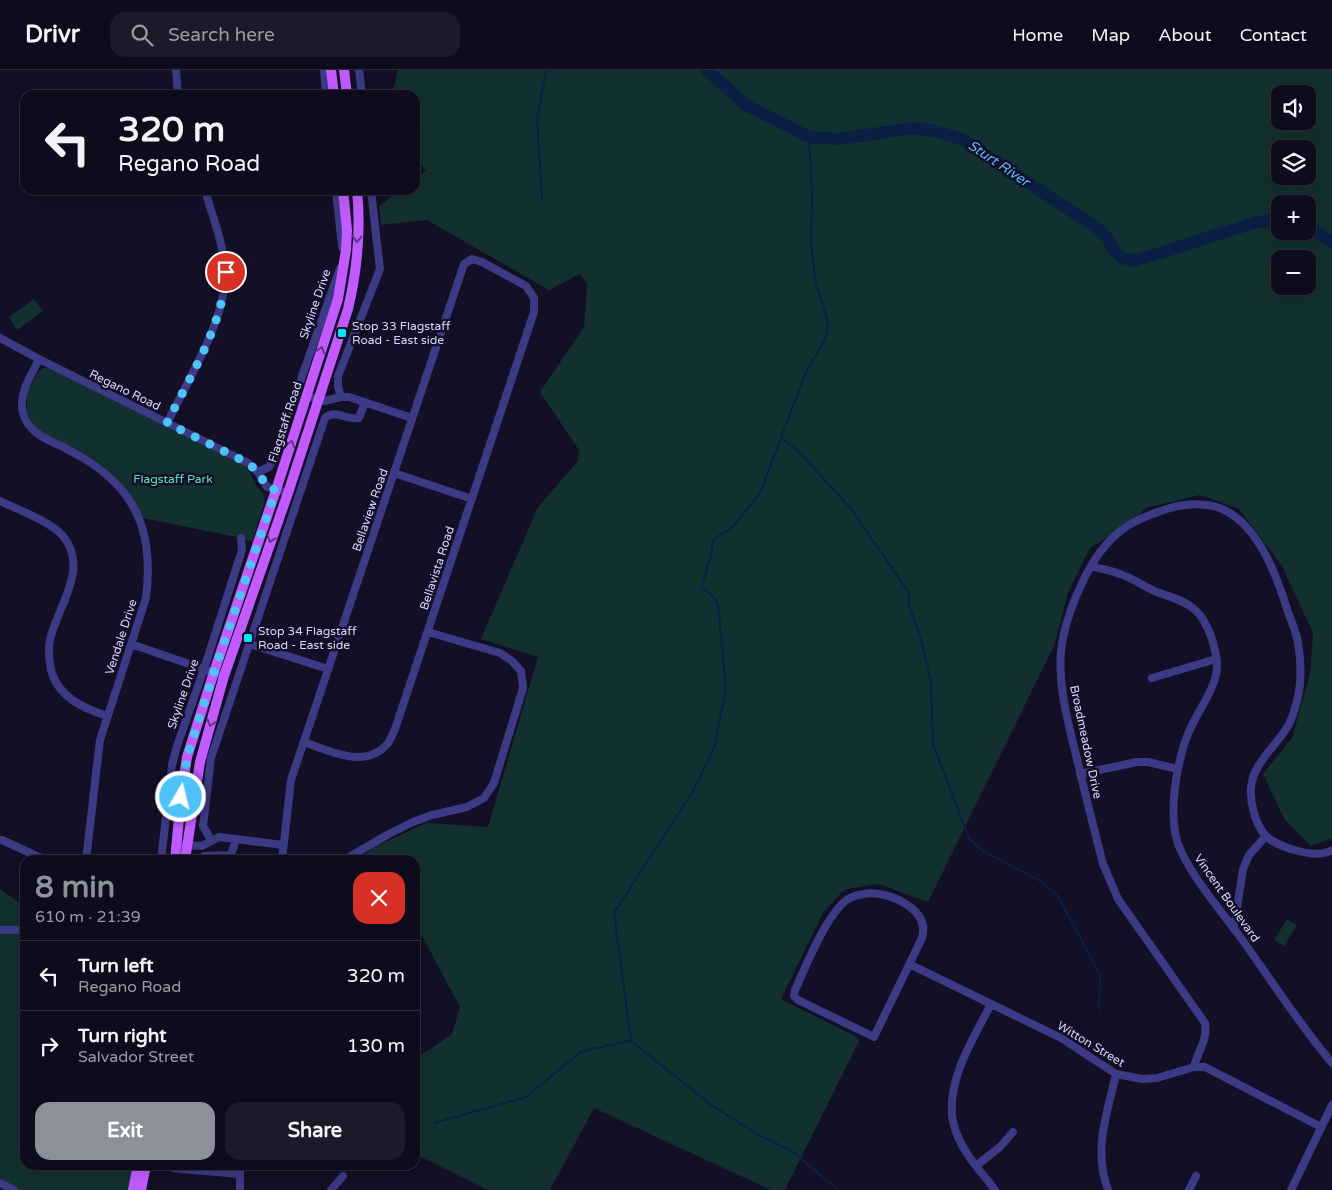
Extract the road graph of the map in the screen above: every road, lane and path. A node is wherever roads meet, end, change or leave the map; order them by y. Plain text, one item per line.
1 (176, 70) edge
2 (324, 70) edge
3 (331, 70) edge
4 (344, 70) edge
5 (359, 70) edge
6 (178, 90) edge
7 (326, 90) edge
8 (333, 90) edge
9 (346, 90) edge
10 (361, 90) edge
11 (206, 195) edge
12 (337, 195) edge
13 (344, 195) edge
14 (357, 195) edge
15 (372, 195) edge
16 (534, 312) joint
17 (0, 338) edge
18 (39, 359) junction
19 (306, 396) junction
20 (341, 397) junction
21 (318, 400) junction
22 (365, 402) junction
23 (412, 418) junction
24 (167, 423) junction
25 (258, 472) junction
26 (394, 473) junction
27 (276, 490) junction
28 (288, 494) junction
29 (472, 499) junction
30 (0, 501) edge
31 (240, 538) dead end
32 (1090, 566) junction
33 (428, 632) junction
34 (131, 644) junction
35 (250, 644) junction
36 (1216, 658) junction
37 (328, 669) junction
38 (209, 671) junction
39 (224, 676) junction
40 (1152, 678) dead end
41 (107, 716) junction
42 (304, 742) junction
43 (1178, 769) junction
44 (1080, 774) junction
45 (1266, 836) junction
46 (236, 839) junction
47 (2, 840) dead end
48 (210, 840) junction
49 (182, 845) junction
50 (283, 845) junction
51 (1331, 854) edge
52 (34, 855) edge
53 (87, 855) edge
54 (162, 855) edge
55 (177, 855) edge
56 (184, 855) edge
57 (231, 855) edge
58 (282, 855) edge
59 (353, 855) edge
60 (1234, 928) junction
61 (0, 930) edge
62 (20, 930) edge
63 (909, 964) junction
64 (991, 1004) junction
65 (1332, 1063) edge
66 (1194, 1067) junction
67 (1116, 1074) junction
68 (1332, 1105) edge
69 (1321, 1127) junction
70 (1014, 1132) dead end
71 (977, 1165) junction
72 (137, 1170) edge
73 (145, 1170) edge
74 (193, 1170) edge
75 (240, 1170) edge
76 (240, 1174) junction
77 (343, 1176) dead end
78 (1196, 1176) dead end
79 (0, 1183) edge
80 (14, 1190) edge
81 (133, 1190) edge
82 (141, 1190) edge
83 (240, 1190) edge
84 (331, 1190) edge
85 (995, 1190) edge
86 (1108, 1190) edge
87 (1189, 1190) edge
88 (1291, 1190) edge

1 - 6 street
2 - 7 street
3 - 8 main road
4 - 9 main road
5 - 10 street
11 - 24 street
12 - 25 street, Skyline Drive
19 -> 13 main road, Flagstaff Road
14 -> 21 main road, Flagstaff Road
15 - 20 street
16 - 23 street, Bellaview Road
16 - 29 street, Bellavista Road
17 - 18 street, Regano Road
18 - 24 street, Regano Road
18 - 34 street, Vendale Drive
19 - 21 street
27 -> 19 main road, Flagstaff Road
20 - 21 street
20 - 22 street
21 - 28 main road, Flagstaff Road
22 - 23 street
22 - 35 street
23 - 26 street, Bellaview Road
24 - 25 street, Regano Road
25 - 27 street, Regano Road
26 - 29 street
26 - 37 street, Bellaview Road
27 - 28 street, Regano Road
27 - 38 main road, Flagstaff Road
28 -> 39 main road, Flagstaff Road
29 - 33 street, Bellavista Road
30 - 41 street
31 - 38 street, Skyline Drive
32 - 36 street, Vincent Boulevard
32 - 44 street, Broadmeadow Drive
32 - 45 street, Broadmeadow Drive
33 - 42 street, Bellavista Road
33 - 59 street
34 - 38 street
34 - 41 street, Vendale Drive
35 - 37 street
35 - 48 street
36 - 40 street
36 - 43 street, Vincent Boulevard
37 - 42 street, Bellaview Road
38 - 39 street
38 - 49 main road, Flagstaff Road
38 - 54 street, Skyline Drive
39 -> 49 main road, Flagstaff Road
41 - 53 street, Vendale Drive
42 - 50 street, Bellaview Road
43 - 44 street
43 - 60 street, Vincent Boulevard
44 - 66 street, Broadmeadow Drive
45 - 51 street
45 - 60 street
46 - 48 street
46 - 50 street
46 - 57 street
47 - 52 street
48 - 49 street
49 - 55 main road, Flagstaff Road
49 - 56 main road, Flagstaff Road
50 - 58 street, Bellaview Road
60 - 65 street, Vincent Boulevard
61 - 62 street
63 - 63 street
63 - 64 street, Witton Street
64 - 67 street, Witton Street
64 - 71 street
66 - 67 street, Witton Street
66 - 69 street
67 - 86 street
68 - 69 street
69 - 88 street
70 - 71 street
71 - 85 street
72 - 81 main road
73 - 82 main road
74 - 76 street
75 - 76 street
76 - 83 street
77 - 84 street
78 - 87 street
79 - 80 street

